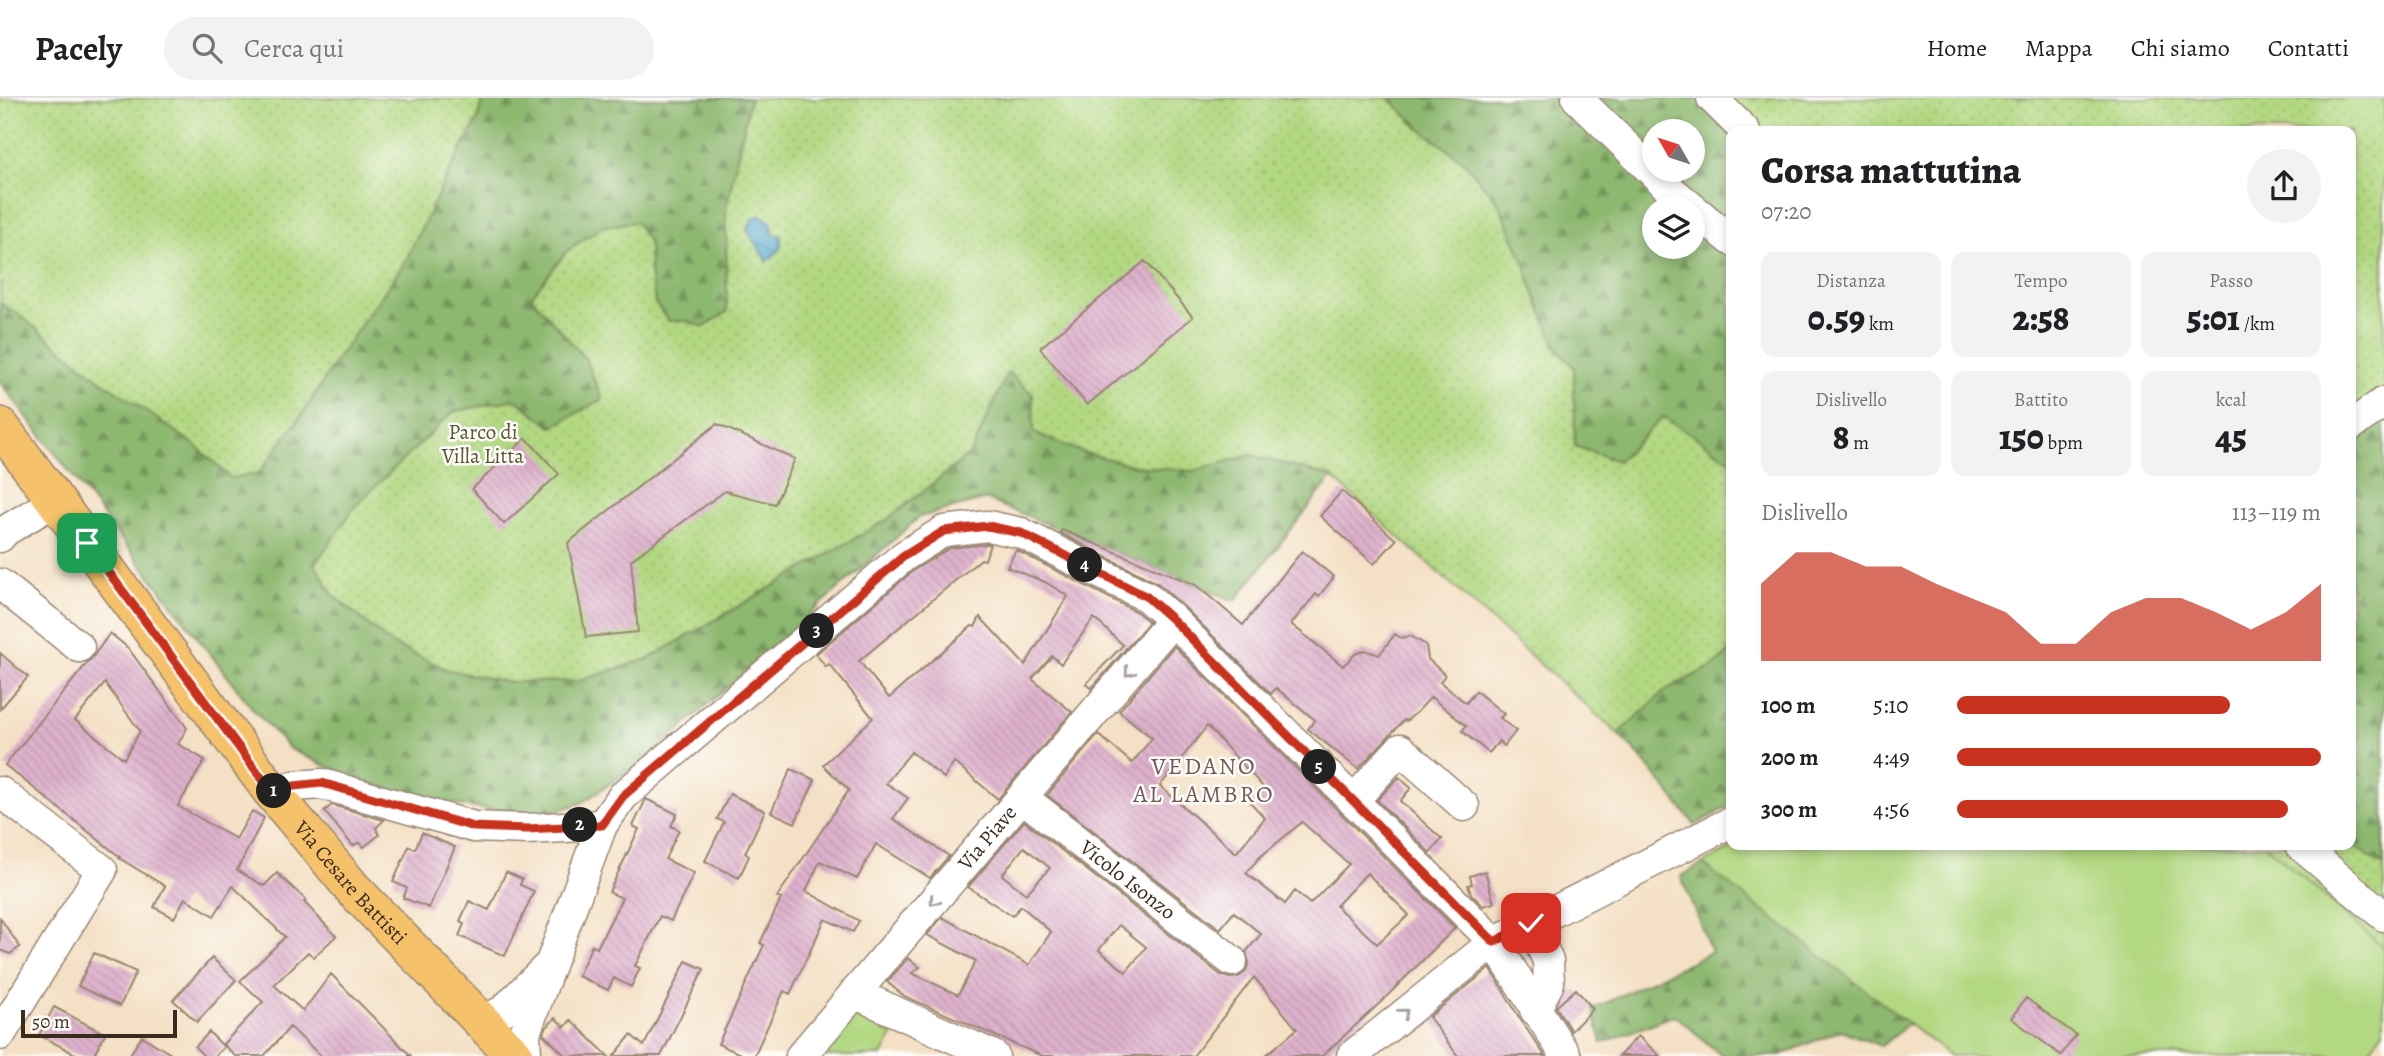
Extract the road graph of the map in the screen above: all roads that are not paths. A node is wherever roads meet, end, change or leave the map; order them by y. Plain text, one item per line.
1 (1577, 98) edge
2 (1712, 98) edge
3 (1738, 98) edge
4 (1740, 126) edge
5 (1765, 126) edge
6 (1726, 236) edge
7 (2384, 402) edge
8 (2356, 422) edge
9 (0, 426) edge
10 (55, 501) junction
11 (2, 532) edge
12 (0, 584) edge
13 (1173, 620) junction
14 (79, 647) dead end
15 (0, 792) edge
16 (272, 792) junction
17 (1023, 798) junction
18 (1353, 801) junction
19 (1464, 806) dead end
20 (602, 825) junction
21 (1726, 825) edge
22 (2306, 850) edge
23 (2384, 916) edge
24 (1531, 923) junction
25 (1494, 942) junction
26 (1232, 961) dead end
27 (551, 963) junction
28 (854, 993) junction
29 (1535, 1010) junction
30 (481, 1022) junction
31 (0, 1035) edge
32 (515, 1056) edge
33 (526, 1056) edge
34 (801, 1056) edge
35 (994, 1056) edge
36 (1352, 1056) edge
37 (1566, 1056) edge

1 - 6 street
2 - 4 street
3 - 5 street
7 - 8 street
9 - 10 main road, Via Cesare Battisti
10 - 11 street
10 - 16 main road, Via Cesare Battisti
12 - 14 street
13 -> 17 street, Via Piave
13 - 18 street
13 - 20 street
15 - 31 street
16 - 20 street
16 - 30 main road, Via Cesare Battisti
17 - 26 street, Vicolo Isonzo
17 -> 28 street, Via Piave
18 - 19 street
18 - 25 street
20 - 27 street
21 - 24 street
22 - 23 street
24 - 25 street
24 - 29 street
25 - 29 street
36 -> 25 street
27 - 30 street
27 - 33 street
28 - 34 street, Via Piave
28 - 35 street
29 - 37 street
30 - 32 main road, Via Cesare Battisti

